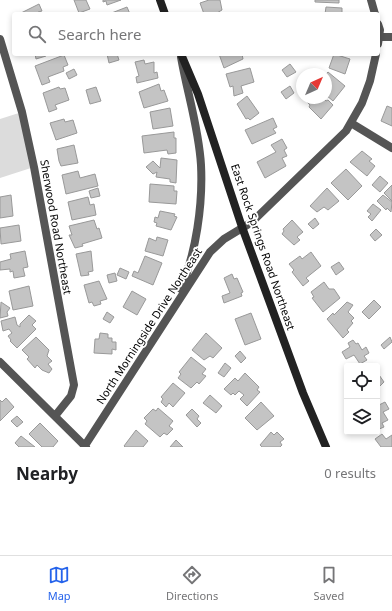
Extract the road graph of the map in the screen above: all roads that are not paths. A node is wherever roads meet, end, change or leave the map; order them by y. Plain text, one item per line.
1 (160, 0) edge
2 (371, 0) edge
3 (165, 12) edge
4 (374, 12) edge
5 (392, 37) edge
6 (0, 39) edge
7 (380, 40) edge
8 (180, 56) edge
9 (181, 56) edge
10 (376, 56) edge
11 (351, 122) junction
12 (392, 148) edge
13 (242, 227) junction
14 (173, 307) junction
15 (0, 362) edge
16 (55, 416) junction
17 (85, 447) edge
18 (326, 447) edge

1 - 3 street
2 - 4 street
5 - 7 street
6 - 16 street, Sherwood Road Northeast
8 - 14 street
9 - 13 street, East Rock Springs Road Northeast
10 - 11 street, North Morningside Drive Northeast
11 - 12 street
11 - 13 street, North Morningside Drive Northeast
13 - 14 street, North Morningside Drive Northeast
13 - 18 street, East Rock Springs Road Northeast
14 - 17 street, North Morningside Drive Northeast
15 - 16 street
16 - 17 street

